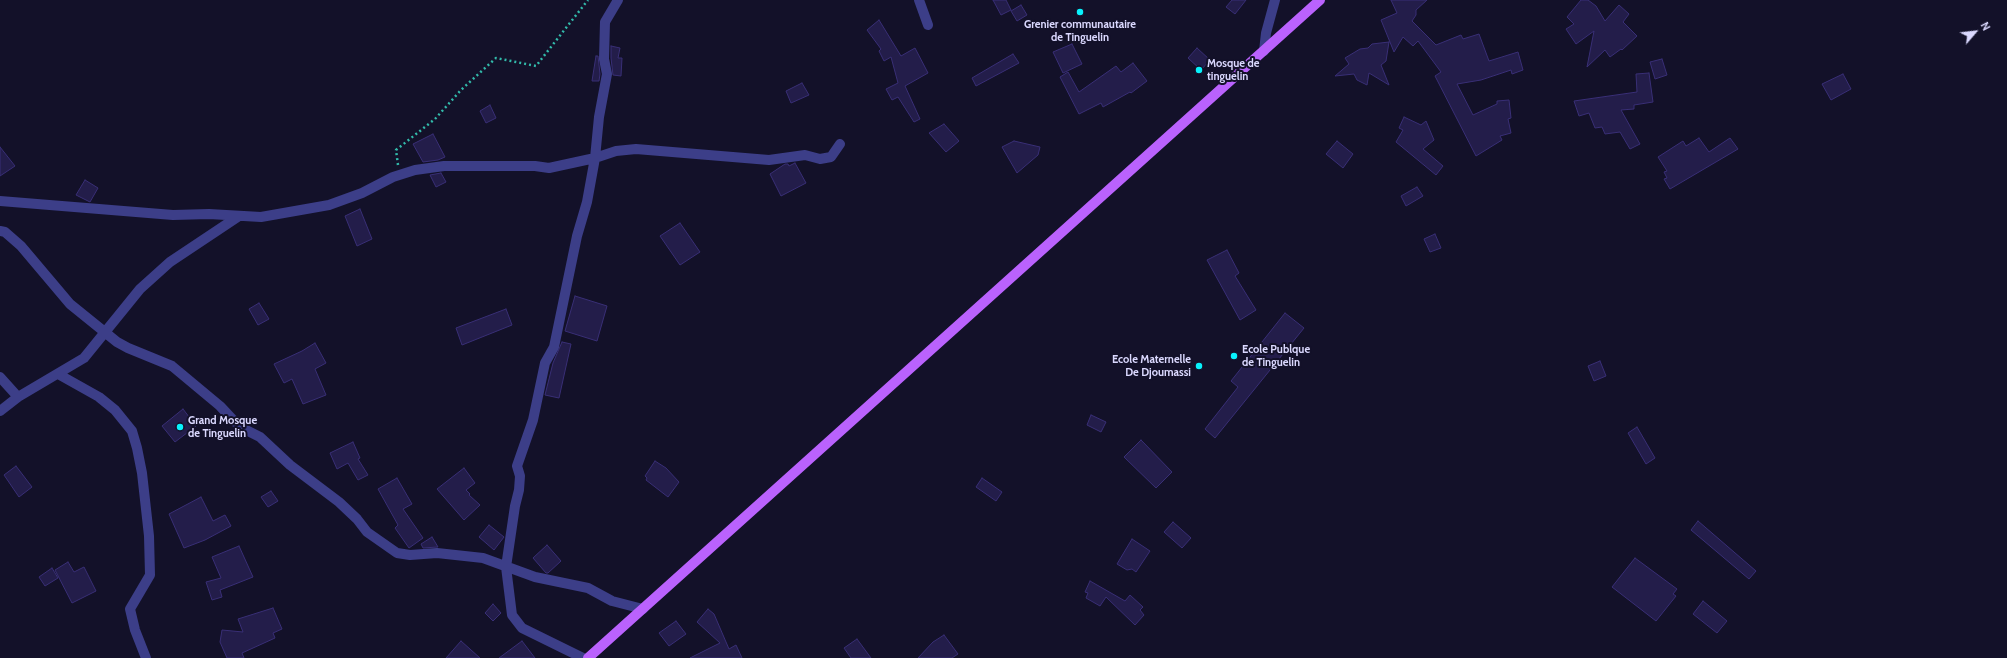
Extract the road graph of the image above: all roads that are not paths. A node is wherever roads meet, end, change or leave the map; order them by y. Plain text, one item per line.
1 (618, 0) edge
2 (919, 0) edge
3 (1275, 0) edge
4 (1320, 0) edge
5 (928, 25) dead end
6 (1264, 51) junction
7 (840, 144) dead end
8 (595, 158) junction
9 (0, 201) edge
10 (239, 216) junction
11 (0, 231) edge
12 (105, 331) junction
13 (58, 374) junction
14 (0, 377) edge
15 (18, 397) junction
16 (0, 412) edge
17 (506, 566) junction
18 (643, 609) junction
19 (146, 658) edge
20 (583, 658) edge
21 (588, 658) edge

1 - 8 street
2 - 5 street
3 - 6 street
4 - 6 main road
6 - 18 main road
7 - 8 street
8 - 10 street
8 - 17 street
9 - 10 street
10 - 12 street
11 - 12 street
12 - 13 street
12 - 17 street
13 - 15 street
13 - 19 street
14 - 15 street
15 - 16 street
17 - 18 street
17 - 20 street
18 - 21 main road

